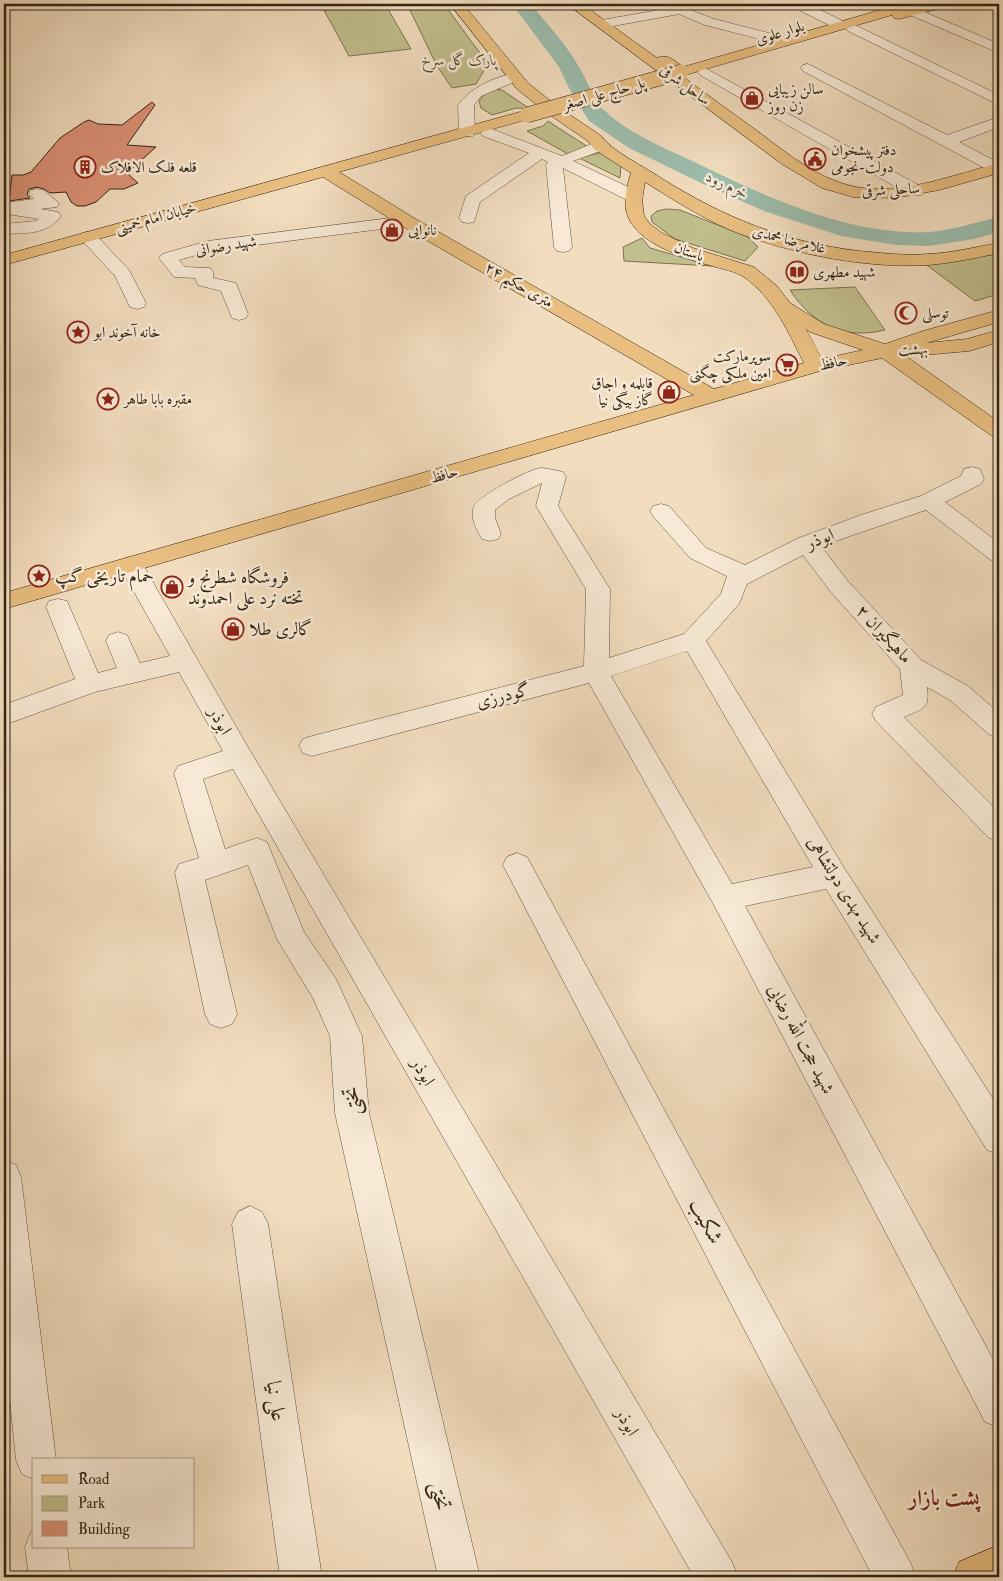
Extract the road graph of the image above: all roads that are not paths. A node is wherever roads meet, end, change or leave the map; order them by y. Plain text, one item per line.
1 (14, 4) edge
2 (456, 4) edge
3 (798, 4) edge
4 (940, 4) edge
5 (681, 6) edge
6 (4, 7) edge
7 (578, 7) edge
8 (905, 7) edge
9 (698, 17) junction
10 (606, 23) junction
11 (943, 25) junction
12 (847, 26) junction
13 (686, 29) dead end
14 (926, 30) dead end
15 (899, 37) dead end
16 (783, 41) junction
17 (881, 42) junction
18 (999, 50) edge
19 (808, 68) dead end
20 (706, 72) junction
21 (684, 75) junction
22 (514, 77) junction
23 (999, 101) edge
24 (466, 105) junction
25 (530, 118) joint
26 (999, 122) edge
27 (498, 129) junction
28 (467, 132) junction
29 (946, 141) junction
30 (600, 146) junction
31 (541, 152) junction
32 (565, 159) junction
33 (788, 161) junction
34 (999, 168) edge
35 (321, 174) junction
36 (637, 185) junction
37 (916, 191) junction
38 (37, 194) dead end
39 (692, 202) junction
40 (649, 210) junction
41 (468, 218) dead end
42 (391, 223) junction
43 (4, 229) edge
44 (88, 237) junction
45 (563, 247) dead end
46 (999, 248) edge
47 (4, 260) edge
48 (138, 303) dead end
49 (782, 306) junction
50 (239, 314) dead end
51 (999, 316) edge
52 (999, 336) edge
53 (969, 345) junction
54 (885, 351) junction
55 (816, 366) junction
56 (933, 386) junction
57 (713, 397) junction
58 (684, 406) junction
59 (997, 429) edge
60 (972, 474) dead end
61 (930, 501) junction
62 (661, 511) dead end
63 (490, 534) dead end
64 (807, 543) junction
65 (999, 555) edge
66 (131, 565) junction
67 (746, 575) junction
68 (4, 601) edge
69 (58, 607) dead end
70 (693, 640) junction
71 (118, 641) dead end
72 (186, 661) junction
73 (912, 666) junction
74 (596, 672) junction
75 (132, 674) junction
76 (90, 684) junction
77 (4, 714) edge
78 (999, 728) edge
79 (312, 746) dead end
80 (239, 756) junction
81 (999, 830) edge
82 (215, 864) junction
83 (517, 865) dead end
84 (833, 875) junction
85 (725, 898) junction
86 (221, 1014) dead end
87 (999, 1138) edge
88 (4, 1177) edge
89 (250, 1224) dead end
90 (999, 1408) edge
91 (36, 1458) edge
92 (46, 1548) edge
93 (999, 1566) edge
94 (50, 1577) edge
95 (301, 1577) edge
96 (459, 1577) edge
97 (717, 1577) edge
98 (895, 1577) edge
99 (974, 1577) edge

1 - 6 main road
2 - 22 main road, غلامرضا محمدی
3 - 12 street
4 - 8 main road, بلوار علوی
5 - 9 street
5 - 10 street
7 - 10 main road, ساحل شرقی
8 - 11 street
8 - 12 main road, بلوار علوی
9 - 13 street
9 - 16 street
10 - 21 main road
10 - 33 main road, ساحل شرقی
11 - 14 street
11 - 18 street
12 - 16 main road, بلوار علوی
12 - 17 street
12 - 20 main road, بلوار علوی
15 - 17 street
16 - 21 main road, بلوار علوی
17 - 23 street
19 - 29 street
20 - 21 main road, بلوار علوی
20 - 37 street
21 - 25 main road, پل حاج علی اصغر
21 - 33 main road
22 - 24 street
22 - 30 main road, غلامرضا محمدی
24 - 27 street
24 - 28 street
25 - 27 main road, خیابان امام خمینی
26 - 29 street
27 - 28 main road, خیابان امام خمینی
27 - 31 street
27 - 32 street
27 - 35 main road, خیابان امام خمینی
28 - 35 main road, خیابان امام خمینی
29 - 34 street
30 - 32 street
30 - 36 main road, غلامرضا محمدی
31 - 32 street
31 - 41 street
32 - 36 street
32 - 45 street
33 - 37 main road, ساحلی شرقی
34 - 37 main road, ساحلی شرقی
35 - 42 main road, ۲۴ متری حکیم
35 - 44 main road, خیابان امام خمینی
35 - 57 main road, ۲۴ متری حکیم
36 - 39 main road, غلامرضا محمدی
36 - 40 main road
38 - 43 street
39 - 40 main road
39 - 46 main road, غلامرضا محمدی
40 - 49 main road, باستان
42 - 50 street, شهید رضوانی
42 - 58 main road, ۲۴ متری حکیم
44 - 47 main road, خیابان امام خمینی
44 - 48 street
49 - 54 main road, باستان
49 - 55 main road, باستان
51 - 54 main road, بهشت
52 - 53 main road, بهشت
53 - 54 main road, بهشت
53 - 56 main road
54 - 55 main road, حافظ
54 - 56 main road
55 - 57 main road, حافظ
56 - 59 main road
57 - 58 main road, حافظ
58 - 66 main road, حافظ
60 - 61 street, ابوذر
61 - 64 street, ابوذر
61 - 65 street
62 - 67 street
63 - 74 street
64 - 67 street, ابوذر
64 - 73 street, ماهیگیران ۲
66 - 68 main road, حافظ
66 - 72 street, ابوذر
67 - 70 street, ابوذر
69 - 76 street
70 - 74 street, گودرزی
70 - 84 street, شهید مهدی دولتشاهی
71 - 75 street
72 - 75 street
72 - 80 street, ابوذر
73 - 78 street, ماهیگیران ۲
73 - 81 street
74 - 79 street, گودرزی
74 - 85 street, شهید حجت الله رضایی
75 - 76 street
76 - 77 street
80 - 82 street
80 - 97 street, ابوذر
82 - 86 street, تختی
82 - 96 street, تختی
83 - 98 street, شکیب
84 - 85 street
84 - 87 street, شهید مهدی دولتشاهی
85 - 90 street, شهید حجت الله رضایی
88 - 91 street
89 - 95 street, علی نیا
92 - 94 street
93 - 99 main road

